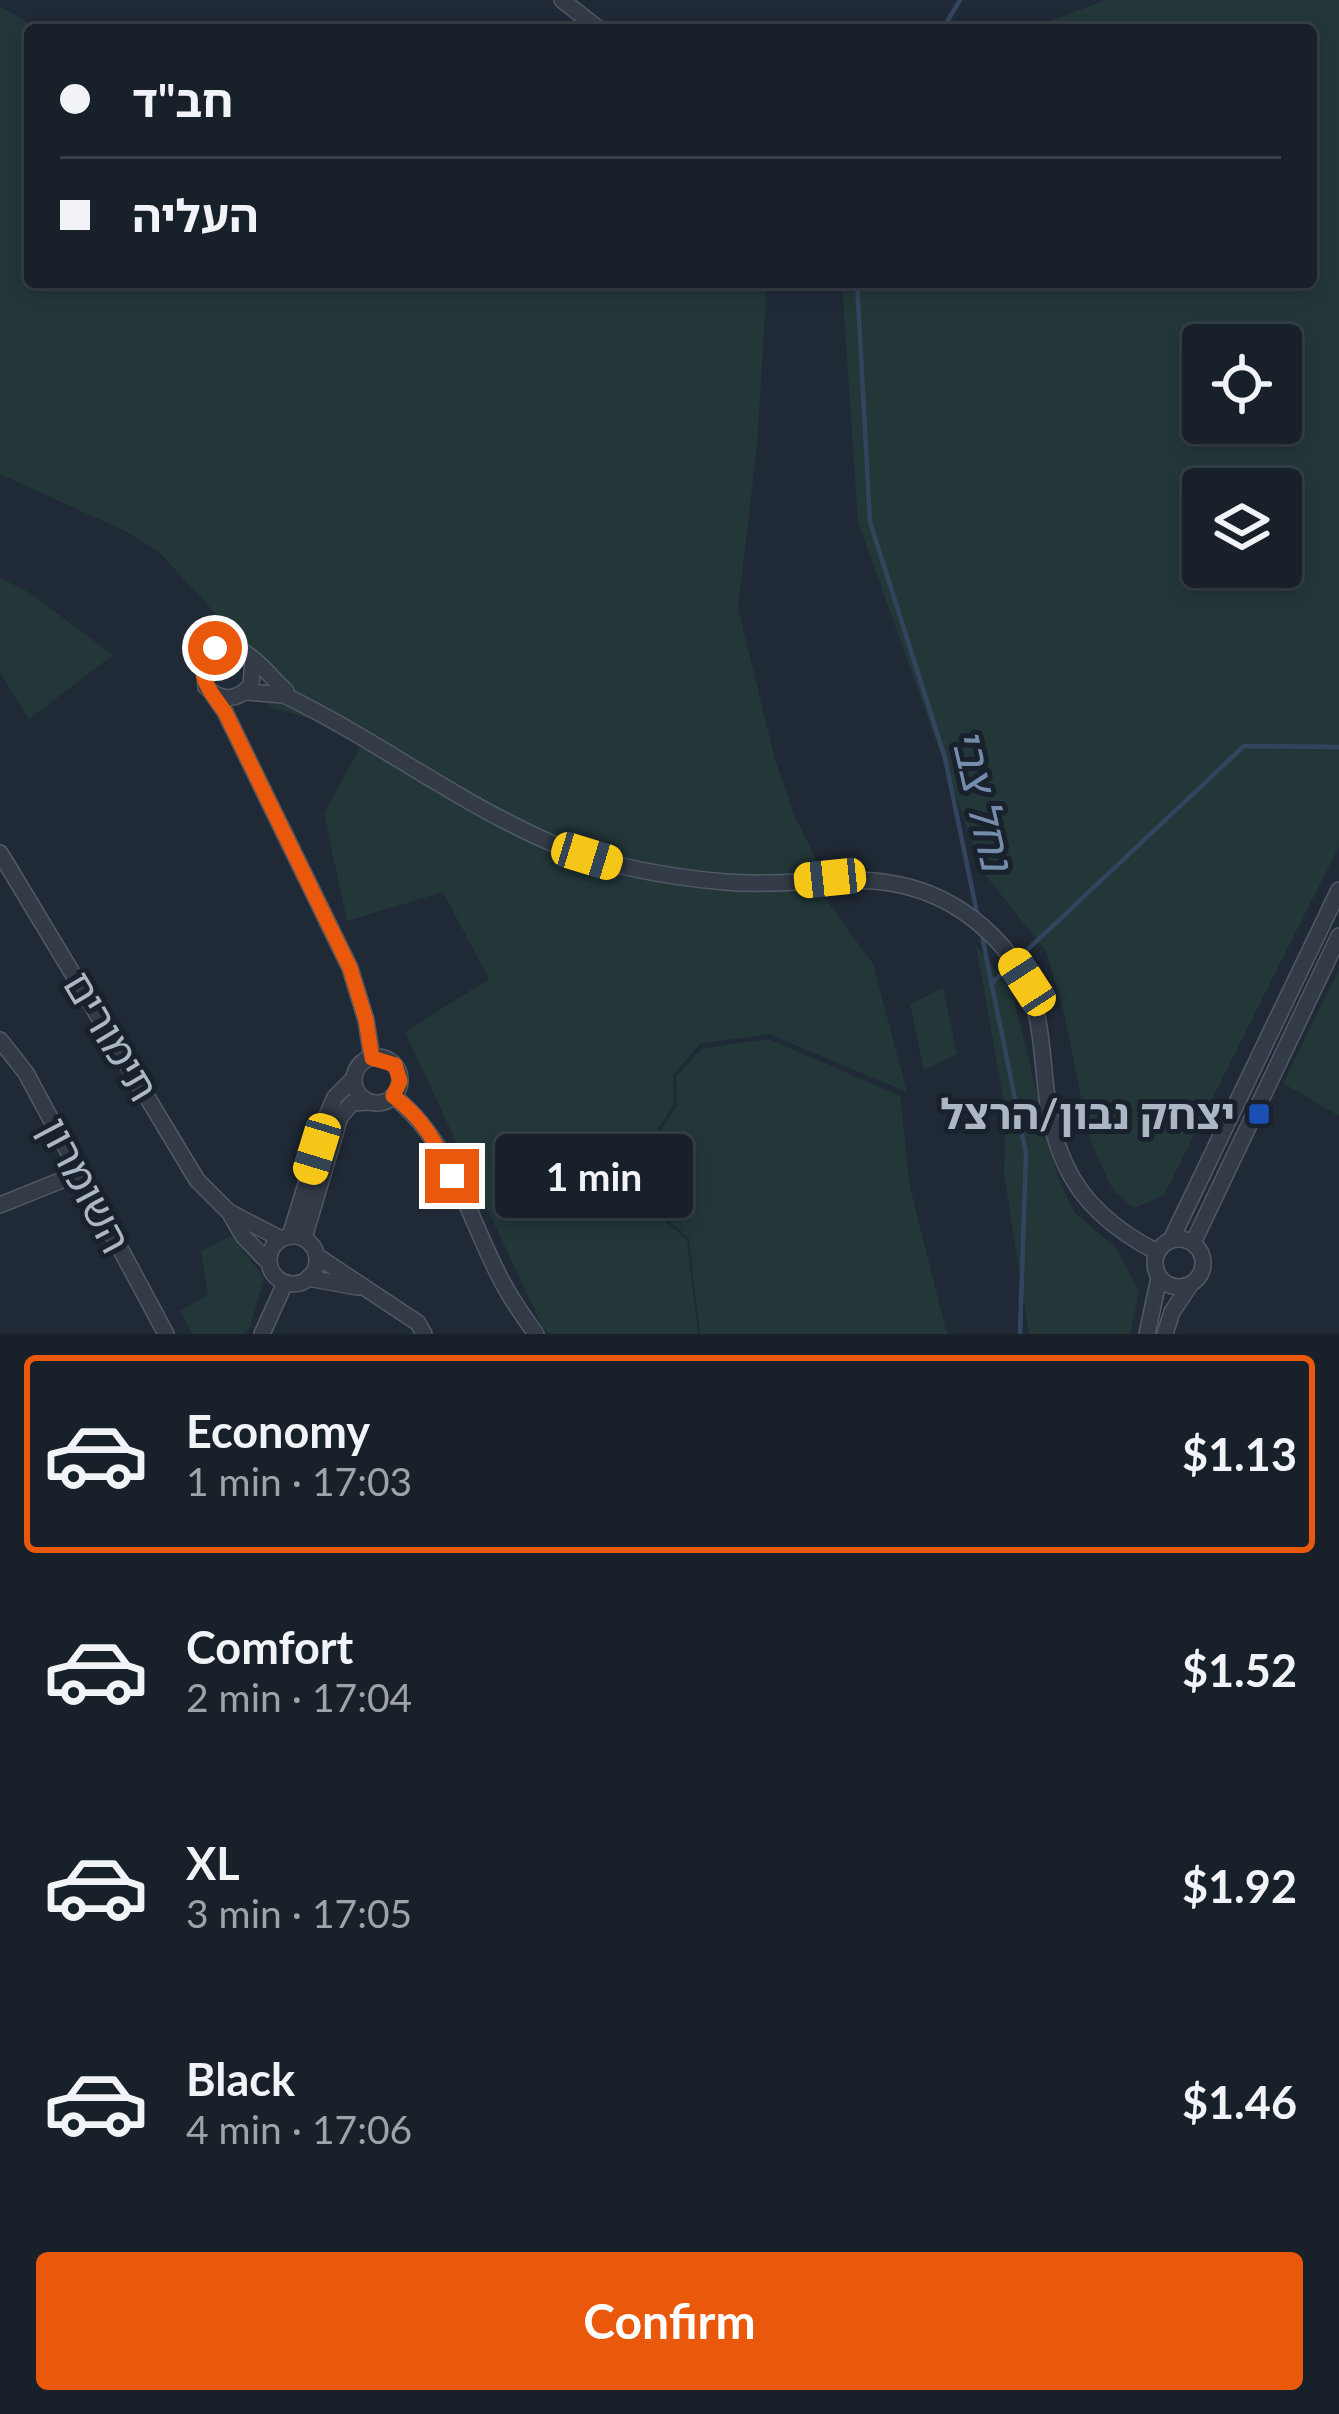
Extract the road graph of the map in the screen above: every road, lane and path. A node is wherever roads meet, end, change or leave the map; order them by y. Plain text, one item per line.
1 (562, 0) edge
2 (592, 24) edge
3 (253, 660) junction
4 (212, 693) junction
5 (243, 693) junction
6 (297, 700) junction
7 (234, 730) junction
8 (0, 853) edge
9 (1339, 890) edge
10 (1339, 936) edge
11 (1, 1042) edge
12 (372, 1058) junction
13 (354, 1078) junction
14 (393, 1096) junction
15 (370, 1102) junction
16 (77, 1174) junction
17 (0, 1204) edge
18 (229, 1212) junction
19 (292, 1238) junction
20 (1171, 1240) junction
21 (1193, 1243) junction
22 (1157, 1252) junction
23 (317, 1256) junction
24 (268, 1263) junction
25 (1160, 1277) junction
26 (308, 1278) junction
27 (285, 1283) junction
28 (1190, 1285) junction
29 (365, 1289) junction
30 (166, 1334) edge
31 (262, 1334) edge
32 (424, 1334) edge
33 (536, 1334) edge
34 (1147, 1334) edge
35 (1165, 1334) edge

1 - 2 street
3 - 4 street
3 - 5 street
3 - 6 street
4 - 5 street
4 - 7 street
5 - 6 street
5 - 7 street
6 - 22 street
7 - 12 street
8 - 18 street, תימורים
9 - 20 street
10 - 21 street
11 - 16 street, השומרון
12 - 13 street
12 - 14 street
13 - 15 street
13 - 19 street
14 - 15 street
14 - 33 street
15 - 19 street
16 - 17 street
16 - 30 street, השומרון
18 - 19 street, תימורים
18 - 24 street, תימורים
19 - 23 street
19 - 24 street
20 - 21 street
20 - 22 street
21 - 28 street
22 - 25 street
23 - 26 street
23 - 29 street
24 - 27 street
25 - 28 street
25 - 34 street
26 - 27 street
26 - 29 street
27 - 31 street
28 - 35 street
29 - 32 street

